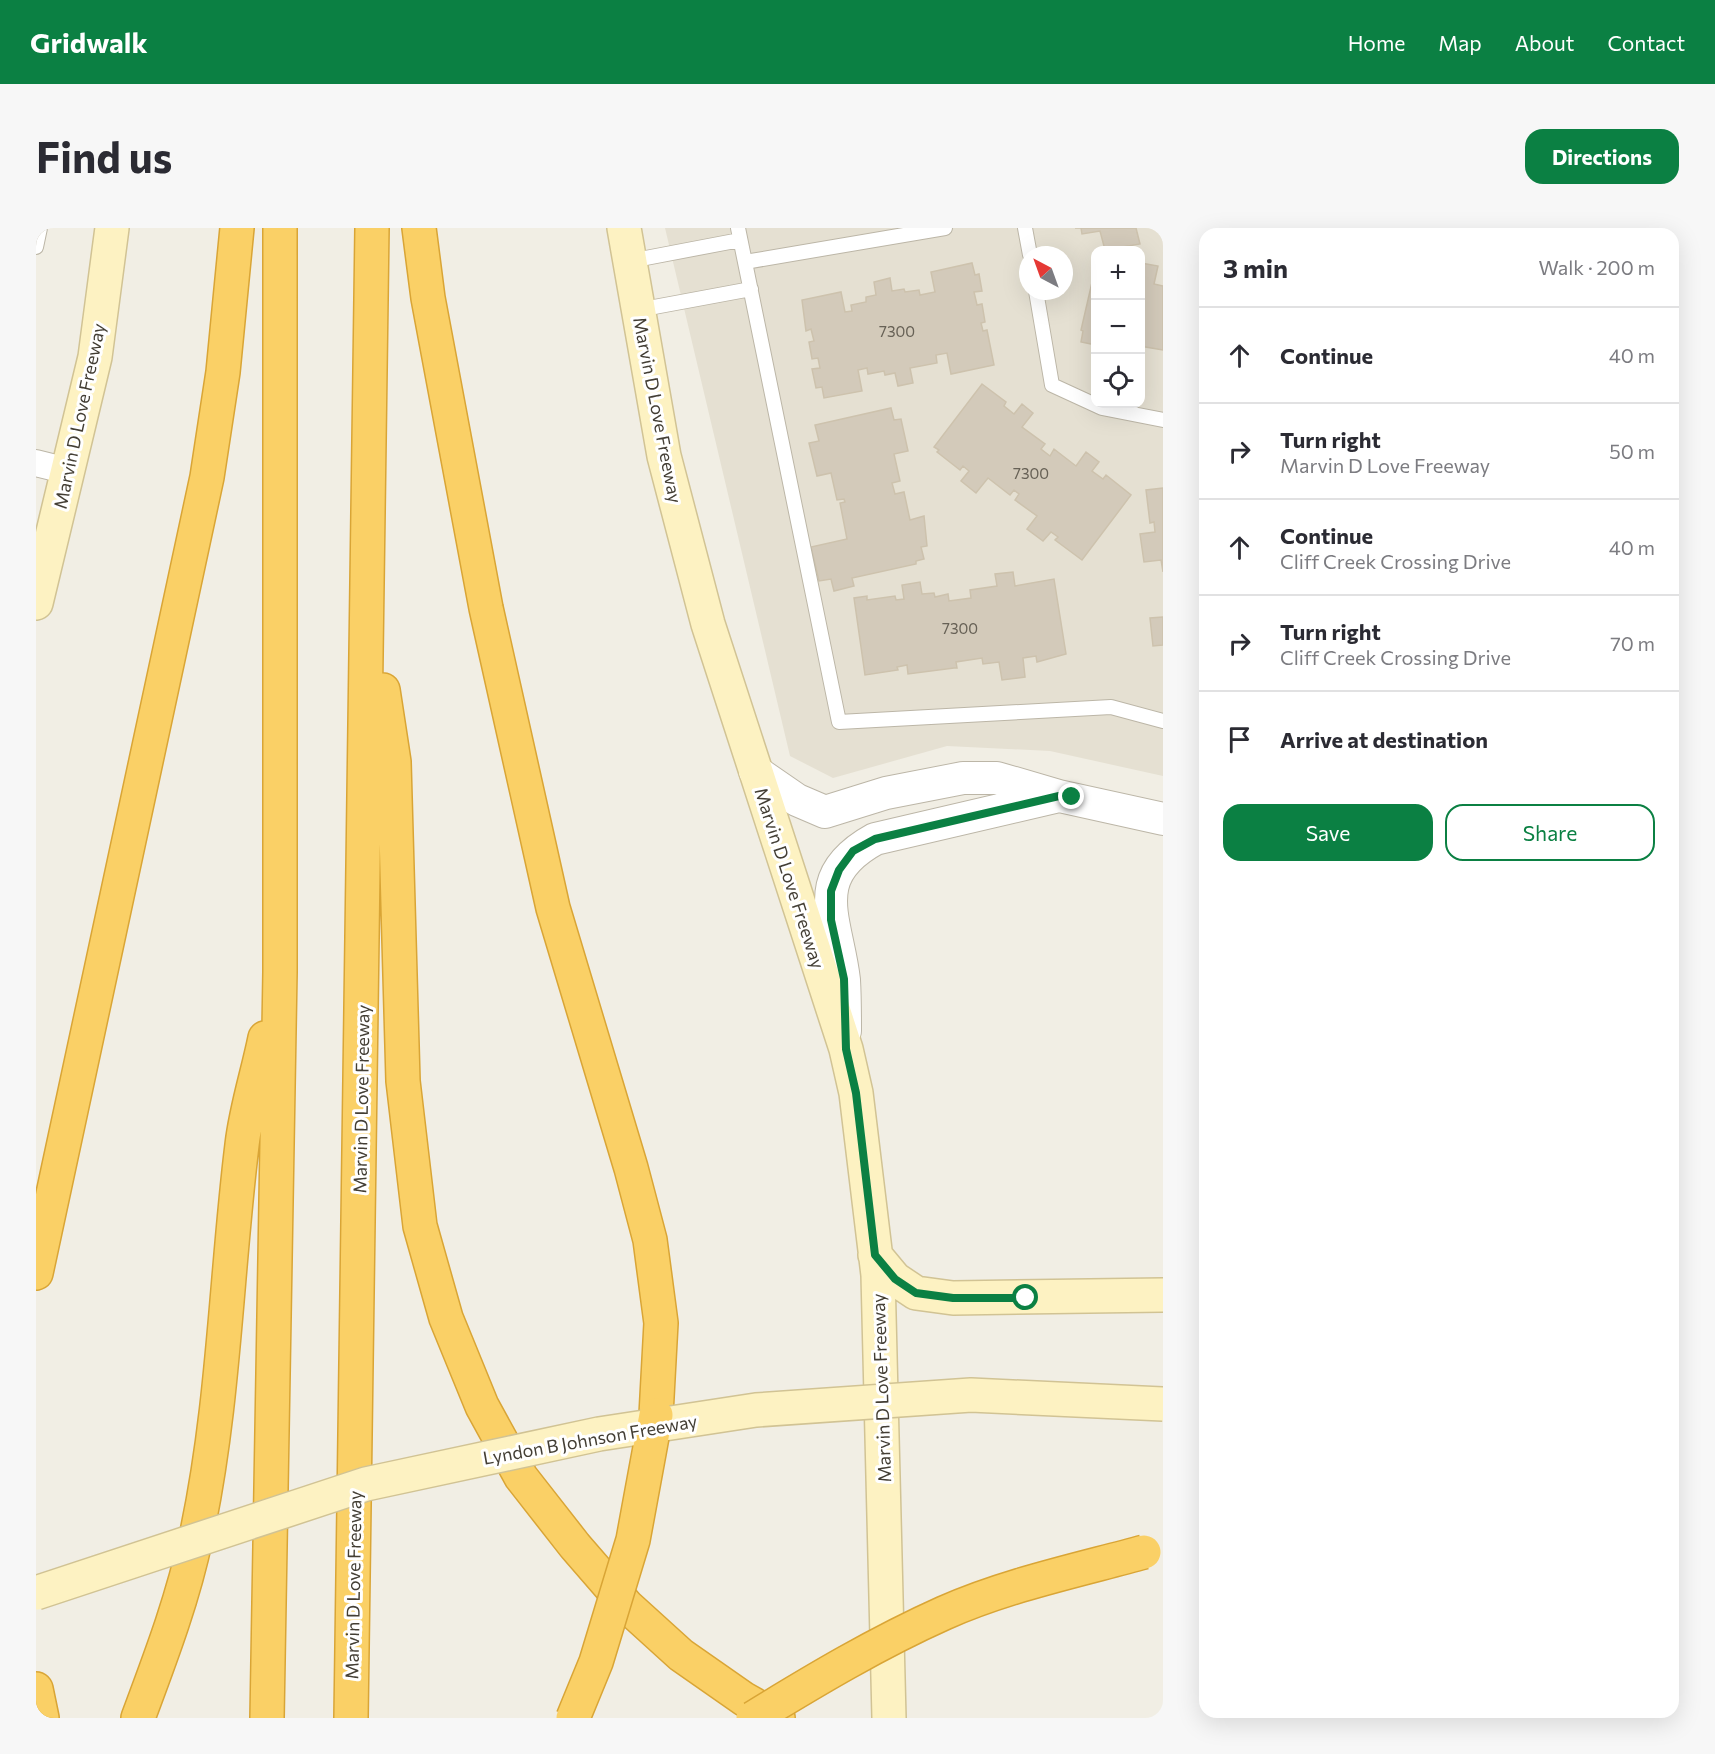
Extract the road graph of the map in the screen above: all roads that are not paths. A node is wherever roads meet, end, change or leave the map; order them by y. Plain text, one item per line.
1 (40, 228) edge
2 (112, 228) edge
3 (237, 228) edge
4 (280, 228) edge
5 (372, 228) edge
6 (419, 228) edge
7 (624, 228) edge
8 (945, 228) edge
9 (1025, 228) edge
10 (739, 234) edge
11 (1028, 246) edge
12 (36, 247) edge
13 (630, 261) junction
14 (745, 262) junction
15 (751, 289) junction
16 (1038, 300) edge
17 (638, 310) junction
18 (1163, 420) edge
19 (36, 463) edge
20 (68, 471) junction
21 (46, 513) edge
22 (369, 583) junction
23 (36, 603) edge
24 (1163, 721) edge
25 (755, 771) junction
26 (1059, 796) junction
27 (1163, 819) edge
28 (280, 972) junction
29 (846, 1049) junction
30 (875, 1255) junction
31 (36, 1273) edge
32 (1163, 1295) edge
33 (1163, 1404) edge
34 (1154, 1551) edge
35 (36, 1593) edge
36 (36, 1689) edge
37 (890, 1710) edge
38 (42, 1718) edge
39 (138, 1718) edge
40 (267, 1718) edge
41 (351, 1718) edge
42 (573, 1718) edge
43 (753, 1718) edge
44 (778, 1718) edge

1 - 12 lane
2 - 20 main road, Marvin D Love Freeway
3 - 31 highway
4 - 28 highway
5 - 22 highway, Marvin D Love Freeway
6 - 42 highway, bridge
7 - 13 main road, Marvin D Love Freeway
8 - 14 lane
9 - 11 lane
10 - 13 lane
10 - 14 lane
13 - 17 main road, Marvin D Love Freeway
14 - 15 lane
15 - 17 lane
15 - 24 lane
16 - 18 lane
17 - 25 main road, Marvin D Love Freeway
19 - 20 street
20 - 21 main road, Marvin D Love Freeway
21 - 23 main road, Marvin D Love Freeway
22 - 41 highway, Marvin D Love Freeway
22 - 44 highway
25 - 26 street
25 - 29 main road, Marvin D Love Freeway
26 - 27 street
26 - 29 street
28 - 39 highway
28 - 40 highway
29 - 30 main road, Marvin D Love Freeway
30 - 32 main road
30 - 37 main road, Marvin D Love Freeway
33 - 35 main road, Lyndon B Johnson Freeway, bridge
34 - 43 highway, bridge
36 - 38 highway

